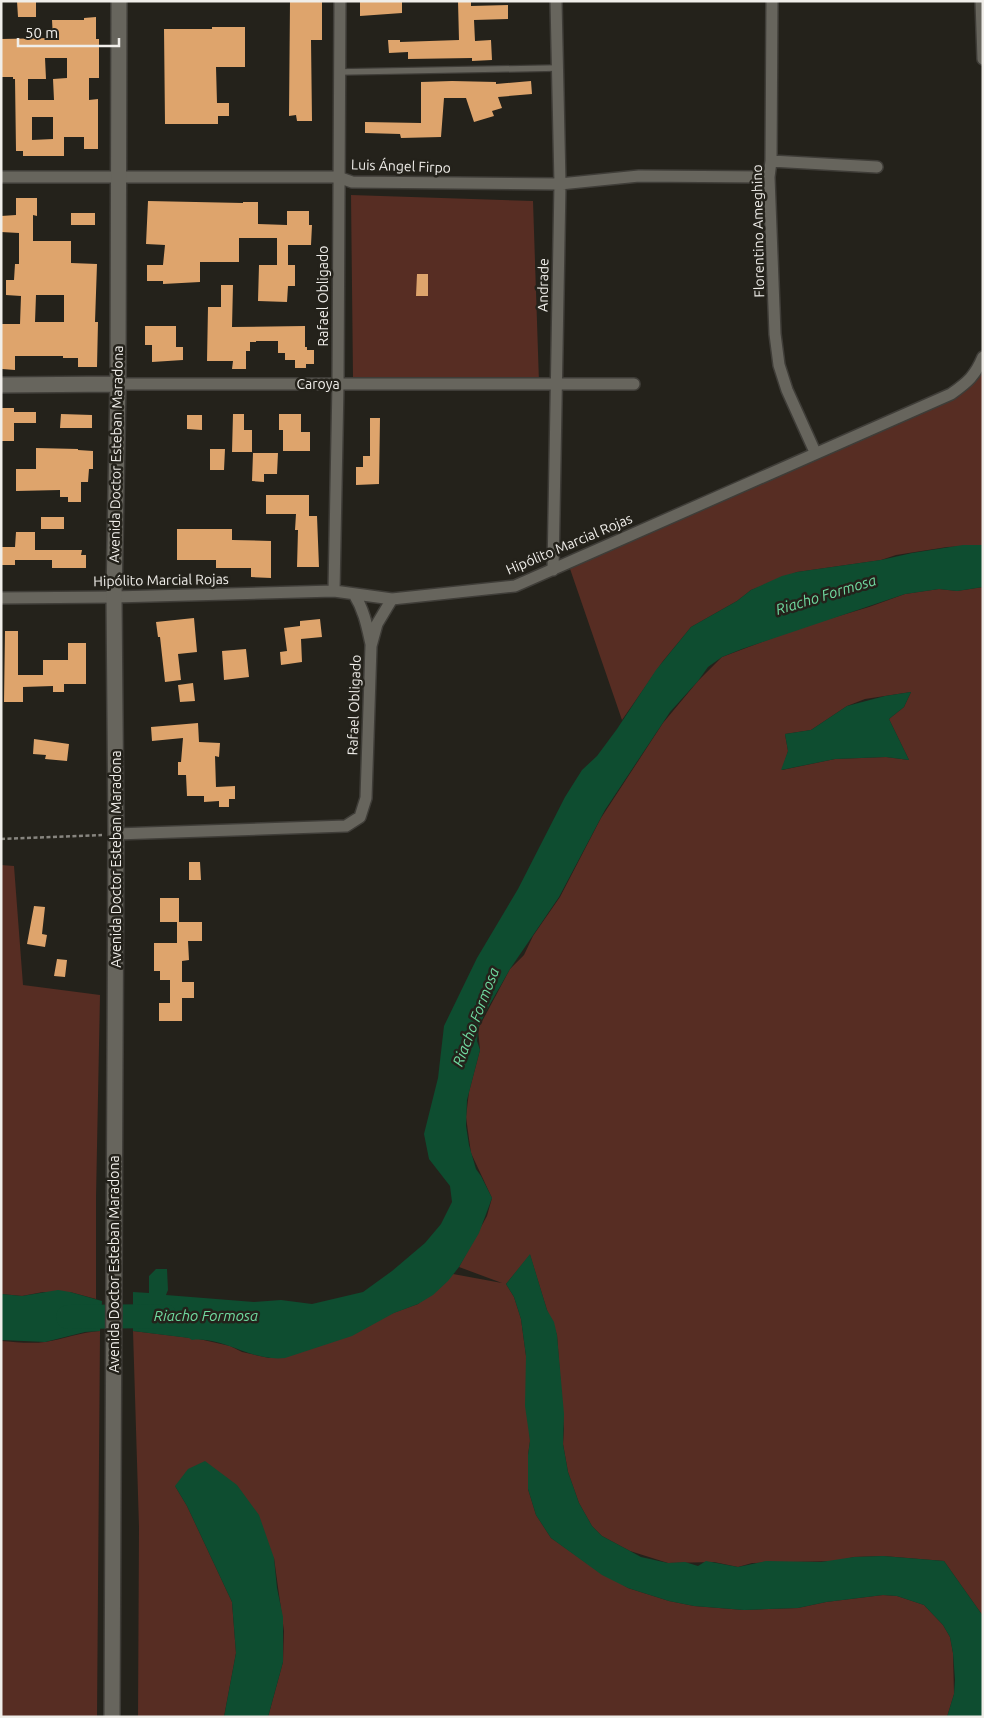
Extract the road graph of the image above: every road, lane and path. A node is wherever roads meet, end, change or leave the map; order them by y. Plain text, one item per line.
1 (119, 1) edge
2 (340, 1) edge
3 (556, 1) edge
4 (772, 1) edge
5 (981, 1) edge
6 (983, 59) edge
7 (557, 68) junction
8 (339, 72) junction
9 (771, 160) junction
10 (878, 167) dead end
11 (119, 176) junction
12 (1, 177) edge
13 (338, 177) junction
14 (769, 177) junction
15 (560, 184) junction
16 (983, 357) edge
17 (118, 384) junction
18 (338, 384) junction
19 (556, 384) junction
20 (634, 384) dead end
21 (1, 385) edge
22 (815, 452) junction
23 (553, 570) junction
24 (334, 591) junction
25 (354, 594) junction
26 (114, 597) junction
27 (1, 598) edge
28 (392, 599) junction
29 (371, 646) junction
30 (116, 834) junction
31 (1, 839) edge
32 (112, 1717) edge

1 - 11 main road, Avenida Doctor Esteban Maradona
2 - 8 street, Rafael Obligado
3 - 7 street, Andrade
4 - 9 street, Florentino Ameghino
5 - 6 street
7 - 8 lane
7 - 15 street, Andrade
8 - 13 street, Rafael Obligado
9 - 10 street
9 - 14 street, Florentino Ameghino
11 - 12 street, Luis Ángel Firpo
11 - 13 street, Luis Ángel Firpo
11 - 17 main road, Avenida Doctor Esteban Maradona
13 - 15 street, Luis Ángel Firpo
13 - 18 street, Rafael Obligado
14 - 15 street, Luis Ángel Firpo
14 - 22 street, Florentino Ameghino
15 - 19 street, Andrade
16 - 22 street, Hipólito Marcial Rojas
17 - 18 street, Caroya
17 - 21 main road, Caroya
17 - 26 main road, Avenida Doctor Esteban Maradona
18 - 19 street, Caroya
18 - 24 street, Rafael Obligado
19 - 20 street, Caroya
19 - 23 street, Andrade
22 - 23 street, Hipólito Marcial Rojas
23 - 28 street, Hipólito Marcial Rojas
24 - 25 street, Hipólito Marcial Rojas
24 - 26 street, Hipólito Marcial Rojas
25 - 28 street, Hipólito Marcial Rojas
25 - 29 street
26 - 27 street, Hipólito Marcial Rojas
26 - 30 main road, Avenida Doctor Esteban Maradona
28 - 29 street, Rafael Obligado
29 - 30 street, Rafael Obligado
30 - 31 path
30 - 32 main road, Avenida Doctor Esteban Maradona

